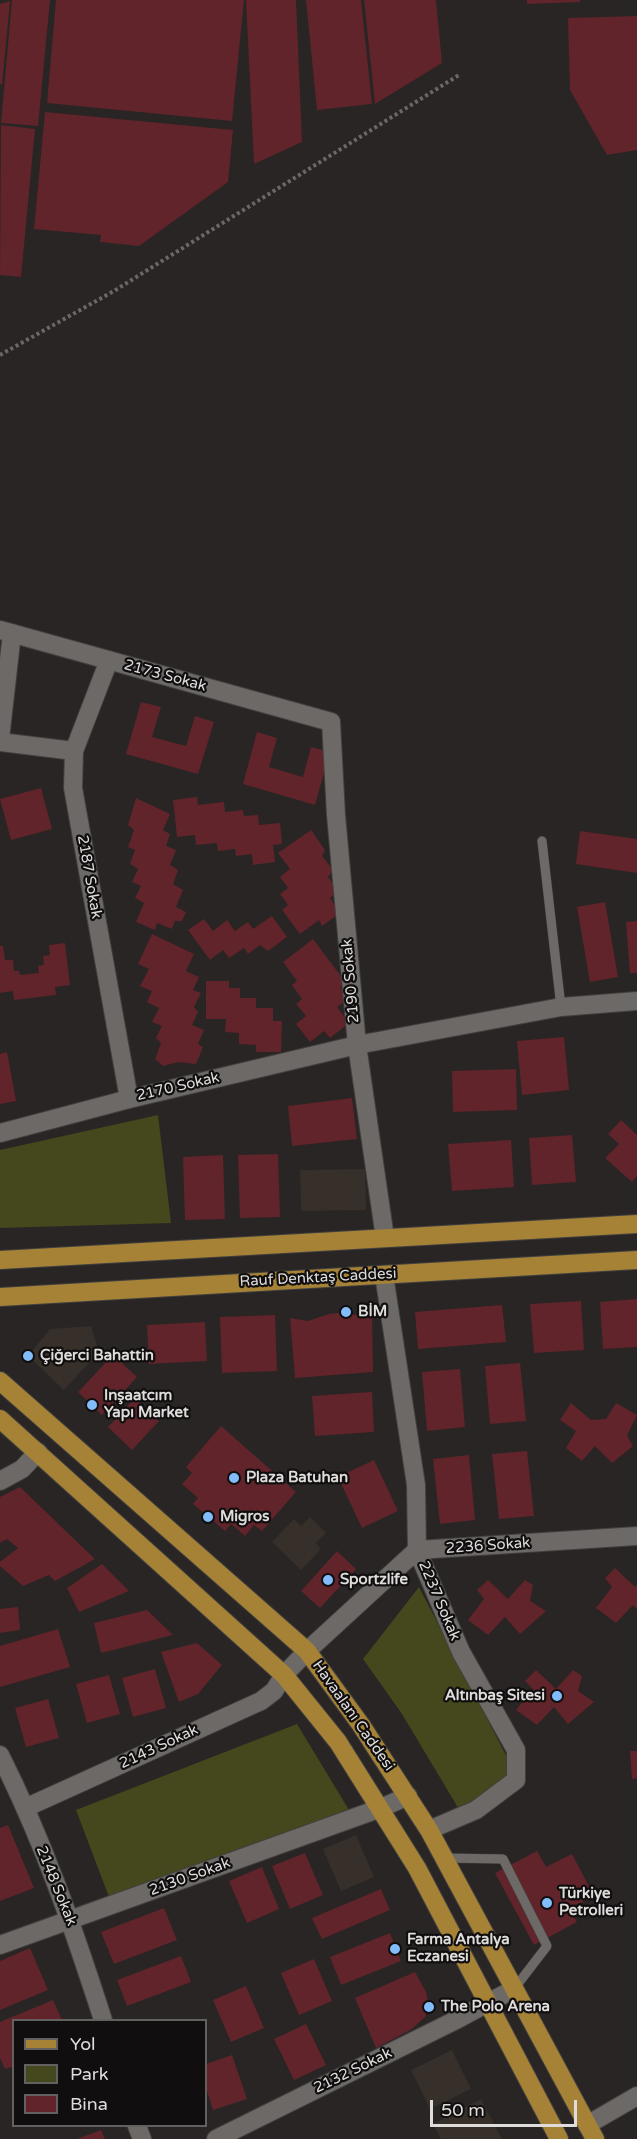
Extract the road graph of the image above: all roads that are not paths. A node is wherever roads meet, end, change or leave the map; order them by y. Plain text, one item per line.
1 (6, 632) edge
2 (109, 660) junction
3 (331, 722) joint
4 (0, 741) edge
5 (74, 751) junction
6 (542, 841) dead end
7 (637, 1001) edge
8 (561, 1008) junction
9 (357, 1045) junction
10 (129, 1099) junction
11 (0, 1133) edge
12 (637, 1224) edge
13 (385, 1238) junction
14 (0, 1260) edge
15 (637, 1260) edge
16 (384, 1275) junction
17 (3, 1299) edge
18 (0, 1381) edge
19 (0, 1419) edge
20 (38, 1452) junction
21 (0, 1481) edge
22 (637, 1536) edge
23 (417, 1550) junction
24 (307, 1652) junction
25 (284, 1675) junction
26 (0, 1755) edge
27 (408, 1796) junction
28 (26, 1808) junction
29 (381, 1809) junction
30 (429, 1830) junction
31 (444, 1858) junction
32 (71, 1921) junction
33 (0, 1945) edge
34 (513, 1989) junction
35 (489, 2003) junction
36 (103, 2019) edge
37 (637, 2096) edge
38 (591, 2132) edge
39 (216, 2139) edge
40 (559, 2139) edge

1 - 2 street, 2173 Sokak
1 - 4 street
2 - 3 street, 2173 Sokak
2 - 5 street, 2187 Sokak
3 - 9 street, 2190 Sokak
4 - 5 street
5 - 10 street, 2187 Sokak
6 - 8 lane
7 - 8 street, 2170 Sokak
8 - 9 street, 2170 Sokak
9 - 10 street, 2170 Sokak
9 - 13 street, 2190 Sokak
10 - 11 street, 2170 Sokak
12 - 13 main road
13 - 14 main road
15 - 16 main road, Rauf Denktaş Caddesi
16 - 17 main road, Rauf Denktaş Caddesi
16 - 23 street, 2237 Sokak
18 - 24 main road, Havaalanı Caddesi
19 - 20 main road, Havaalanı Caddesi
20 - 21 street
20 - 25 main road, Havaalanı Caddesi
22 - 23 street, 2236 Sokak
23 - 24 street
23 - 30 street, 2237 Sokak
24 - 25 street, 2143 Sokak
24 - 27 main road, Havaalanı Caddesi
25 - 28 street, 2143 Sokak
25 - 29 main road, Havaalanı Caddesi
26 - 28 street, 2148 Sokak
27 - 29 street, 2130 Sokak
27 - 30 main road, Havaalanı Caddesi
28 - 32 street, 2148 Sokak
29 - 32 street, 2130 Sokak
29 - 35 main road, Havaalanı Caddesi
30 - 31 main road, Havaalanı Caddesi
31 - 34 main road, Havaalanı Caddesi
31 - 34 lane
32 - 33 street, 2130 Sokak
32 - 36 street, 2148 Sokak
34 - 35 street, 2132 Sokak
34 - 38 main road, Havaalanı Caddesi
35 - 39 street, 2132 Sokak
35 - 40 main road, Havaalanı Caddesi
37 - 38 street

